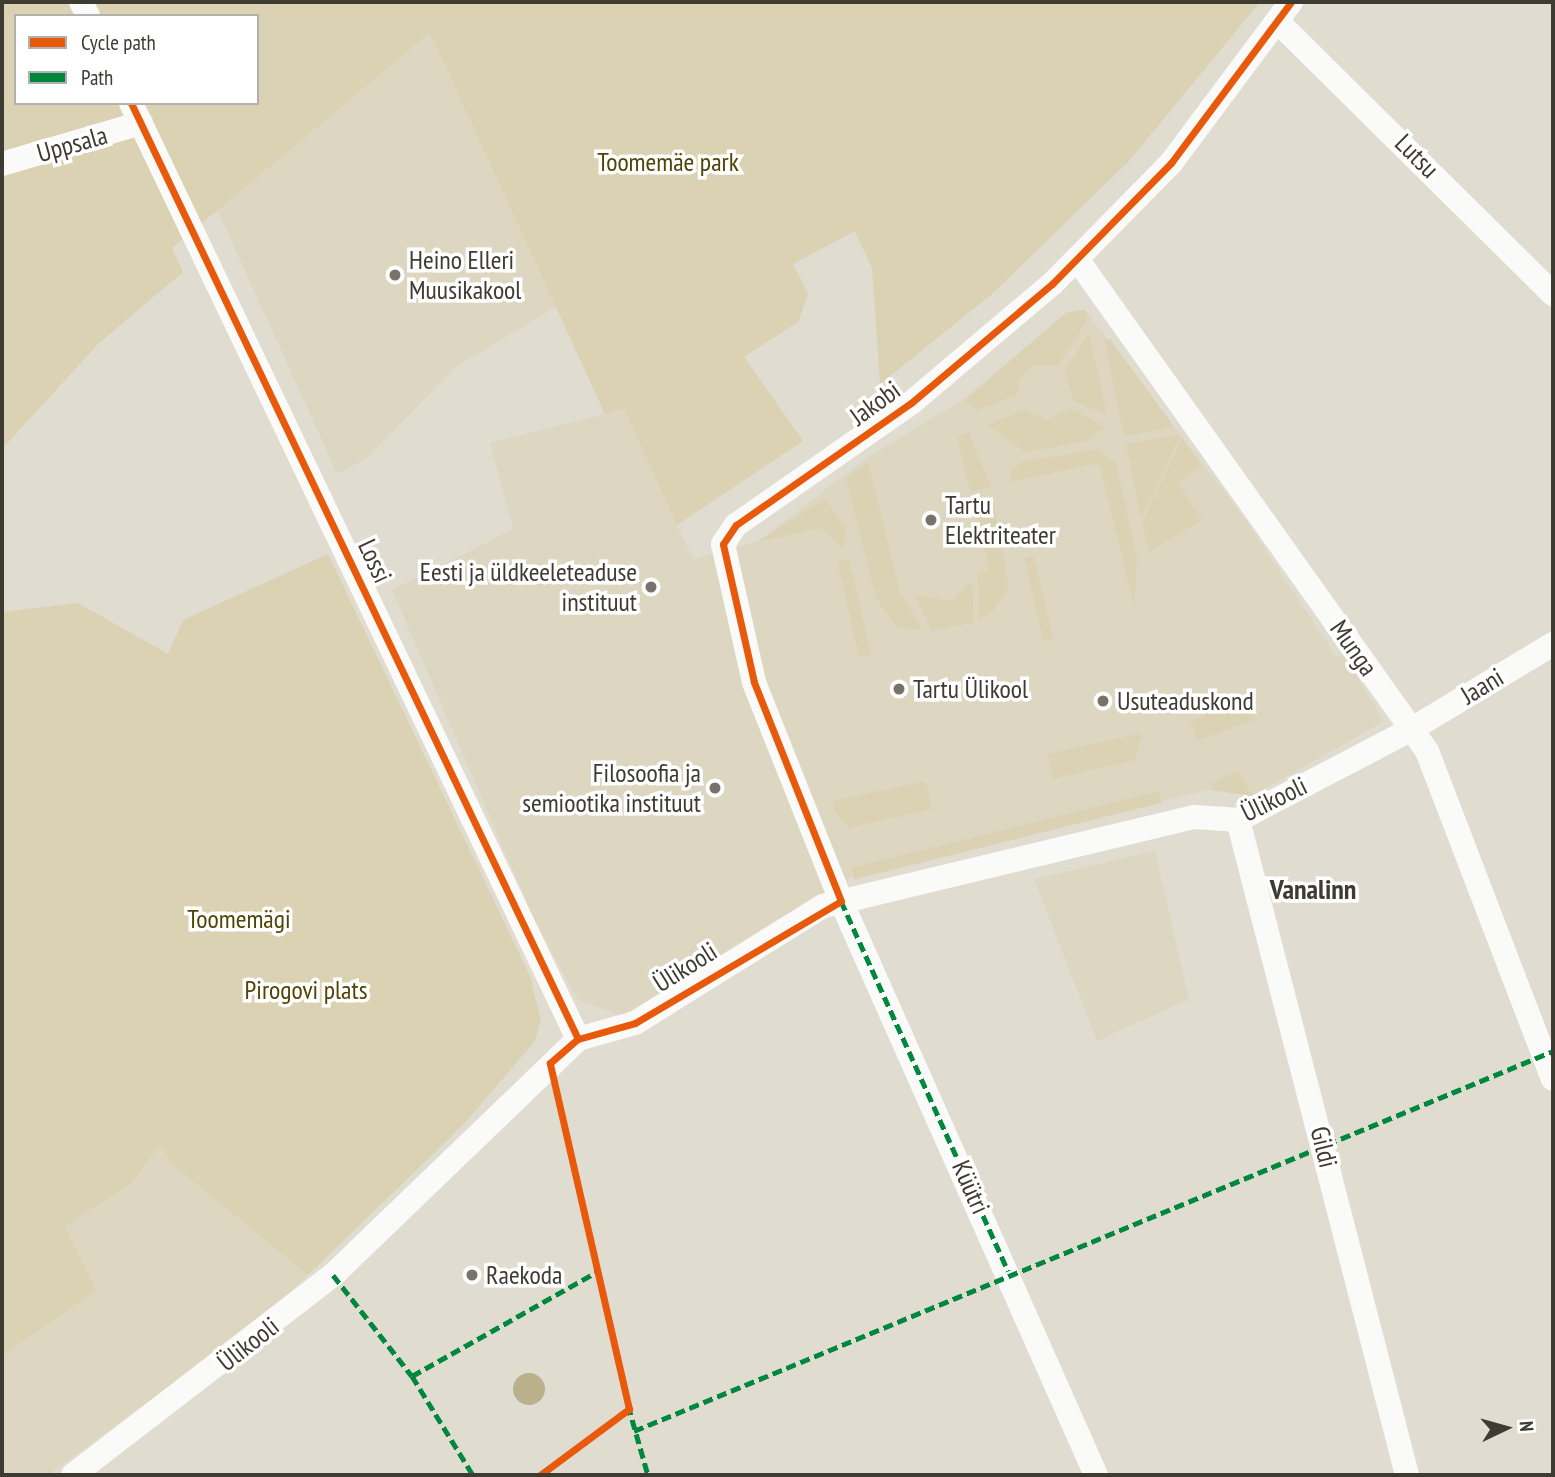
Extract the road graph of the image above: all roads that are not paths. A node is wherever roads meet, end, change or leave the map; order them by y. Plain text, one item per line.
1 (1284, 12) edge
2 (136, 113) edge
3 (2, 164) edge
4 (1077, 259) junction
5 (1553, 294) edge
6 (1553, 644) edge
7 (1412, 729) junction
8 (1238, 820) junction
9 (841, 901) junction
10 (578, 1039) junction
11 (1553, 1079) edge
12 (73, 1475) edge
13 (1096, 1475) edge
14 (1407, 1475) edge

1 - 4 street, Jakobi
1 - 5 street, Lutsu
2 - 3 street, Uppsala
2 - 10 street, Lossi
4 - 7 street, Munga
4 - 9 street, Jakobi
6 - 7 street, Jaani
7 - 8 street, Ülikooli
7 - 11 street, Munga
8 - 9 street, Ülikooli
8 - 14 street, Gildi
9 - 10 street, Ülikooli
9 - 13 street, Küütri
10 - 12 street, Ülikooli

